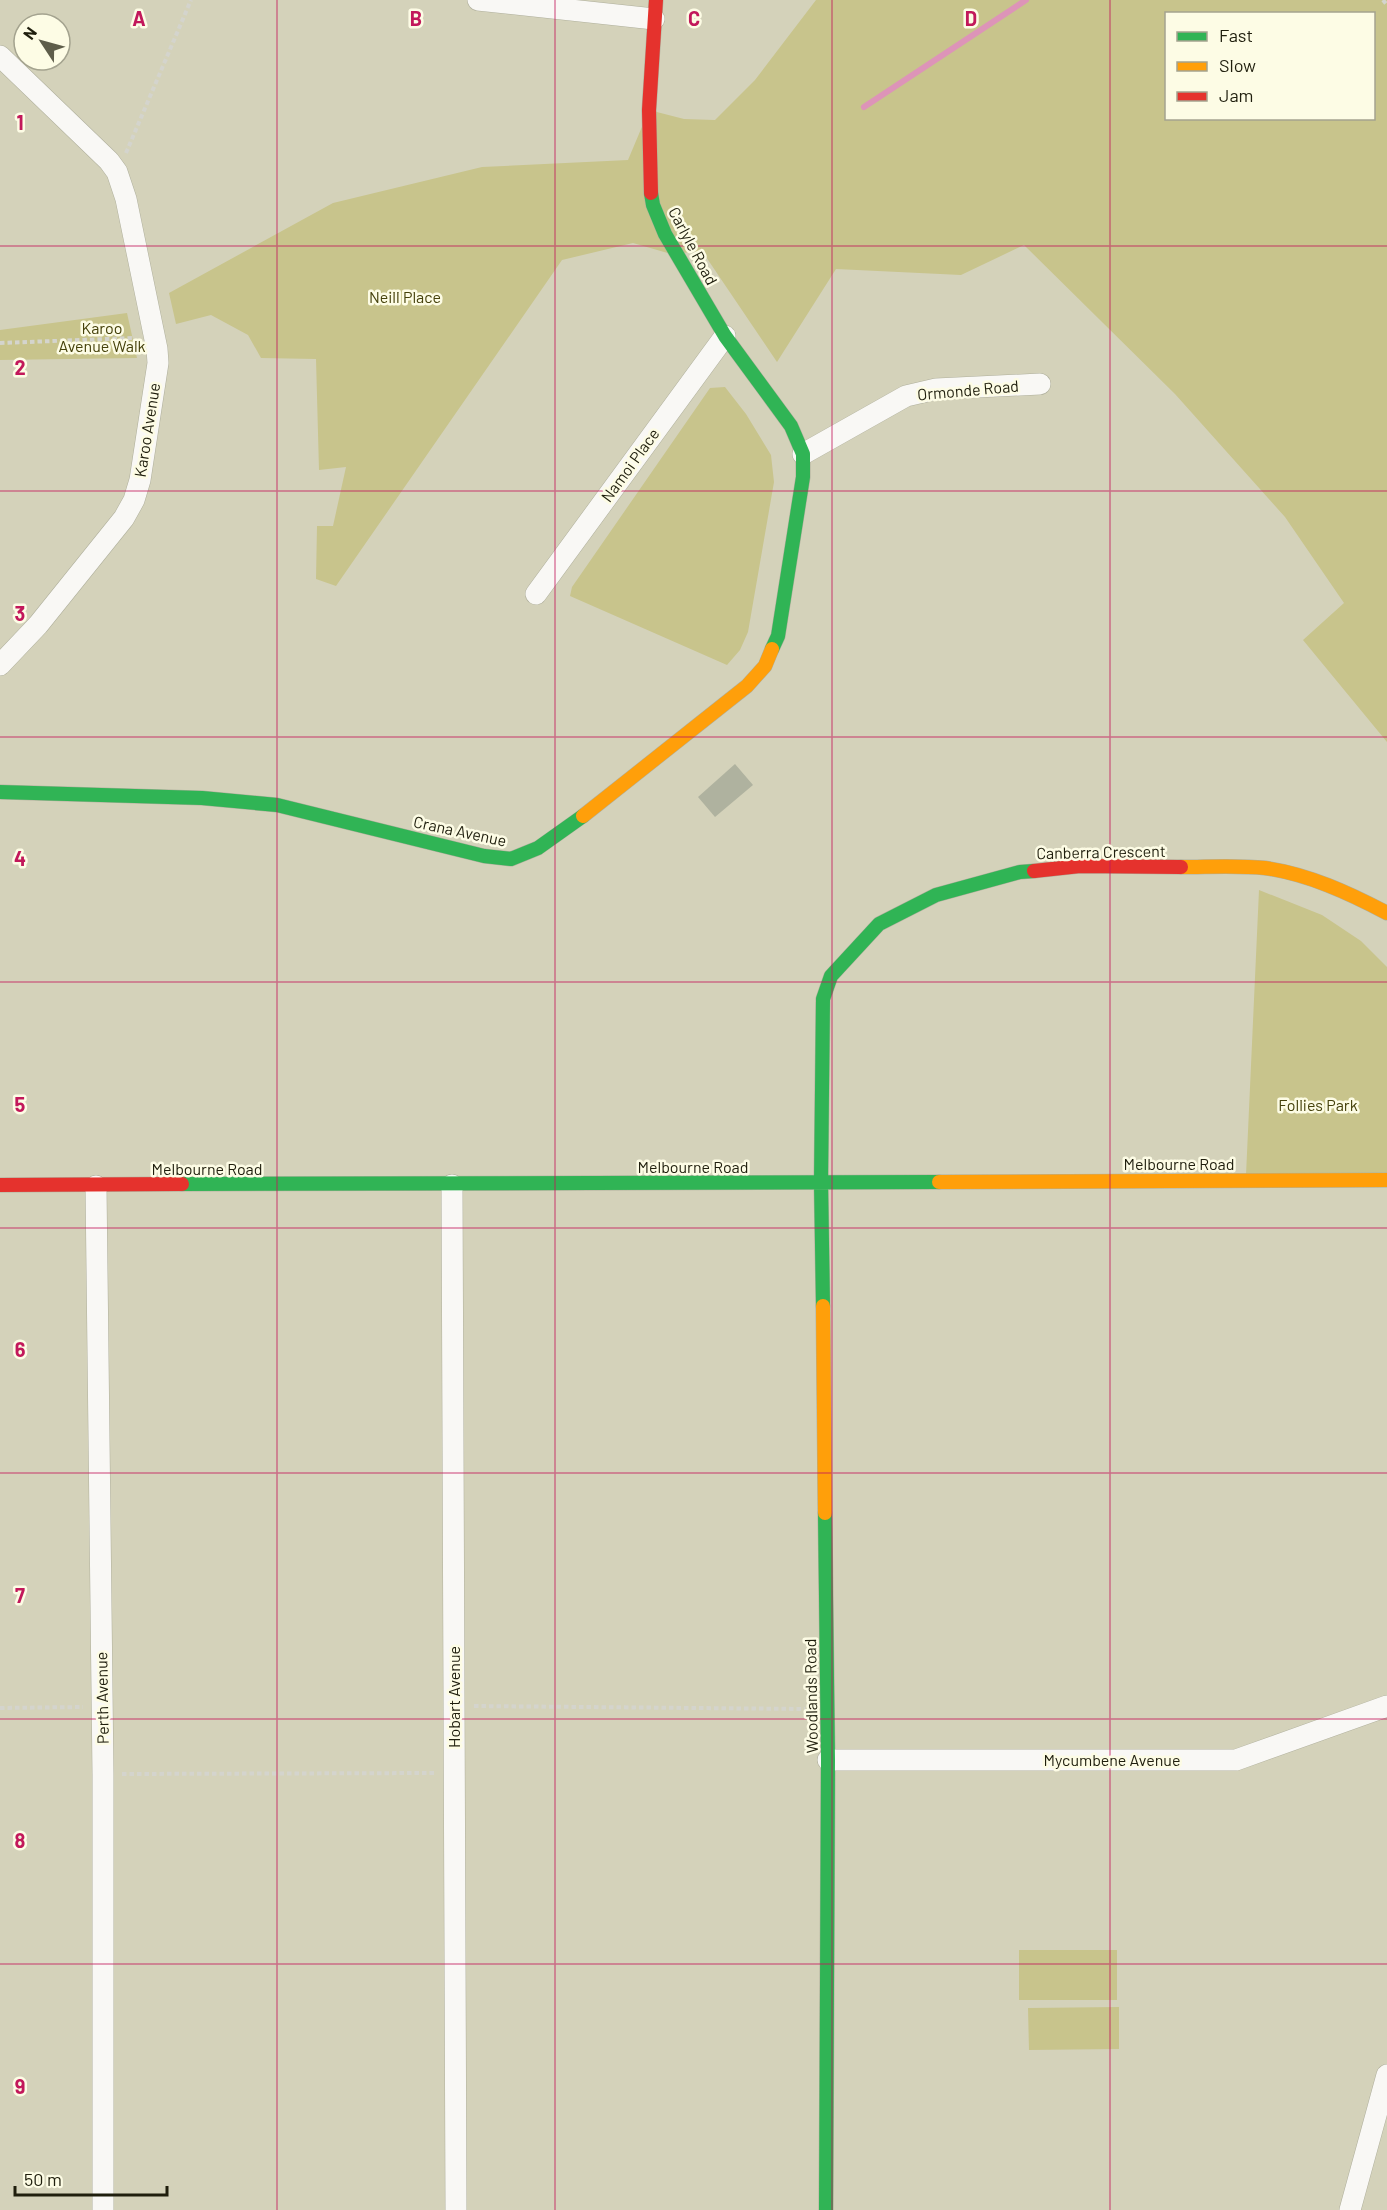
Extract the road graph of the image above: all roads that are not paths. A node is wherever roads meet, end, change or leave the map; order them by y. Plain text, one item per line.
1 (478, 0) edge
2 (655, 10) edge
3 (0, 56) edge
4 (725, 336) junction
5 (1040, 384) dead end
6 (803, 454) junction
7 (804, 477) joint
8 (536, 594) dead end
9 (0, 665) edge
10 (0, 792) edge
11 (1387, 914) edge
12 (1387, 1180) edge
13 (821, 1182) junction
14 (0, 1185) edge
15 (96, 1185) junction
16 (452, 1185) junction
17 (1387, 1706) edge
18 (828, 1760) junction
19 (1387, 2074) edge
20 (103, 2210) edge
21 (456, 2210) edge
22 (826, 2210) edge
23 (1350, 2210) edge

1 - 2 street
2 - 4 street, Carlyle Road
3 - 9 street, Karoo Avenue
4 - 6 street, Carlyle Road
4 - 8 street, Namoi Place
5 - 6 street, Ormonde Road
6 - 7 street, Carlyle Road
7 - 10 street, Crana Avenue
11 - 13 street, Canberra Crescent
12 - 13 street, Melbourne Road
13 - 16 street, Melbourne Road
13 - 18 street, Woodlands Road
14 - 15 street, Melbourne Road
15 - 16 street, Melbourne Road
15 - 20 street, Perth Avenue
16 - 21 street, Hobart Avenue
17 - 18 street, Mycumbene Avenue
18 - 22 street, Woodlands Road
19 - 23 street

